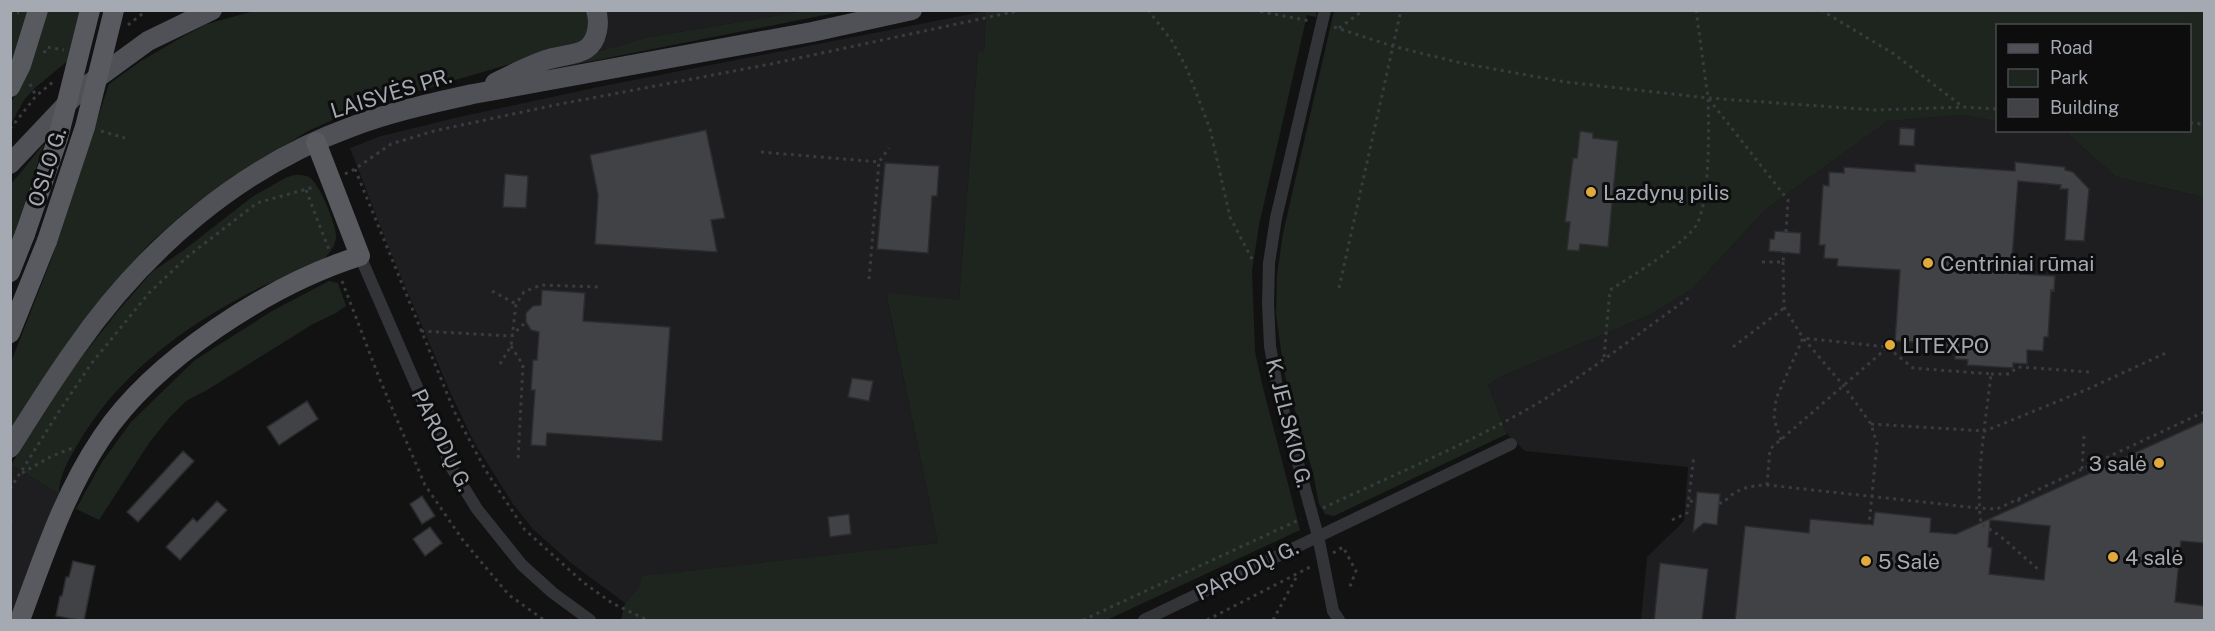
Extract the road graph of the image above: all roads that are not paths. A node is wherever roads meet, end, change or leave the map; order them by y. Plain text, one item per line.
1 (38, 10) edge
2 (90, 10) edge
3 (114, 10) edge
4 (212, 10) edge
5 (596, 10) edge
6 (912, 10) edge
7 (1325, 10) edge
8 (10, 87) edge
9 (473, 94) junction
10 (316, 142) junction
11 (10, 164) edge
12 (360, 256) junction
13 (10, 272) edge
14 (10, 333) edge
15 (1510, 444) dead end
16 (10, 448) edge
17 (1318, 536) junction
18 (20, 621) edge
19 (590, 621) edge
20 (1144, 621) edge
21 (1339, 621) edge

1 - 8 highway
2 - 13 highway, OSLO G., bridge
3 - 14 highway, OSLO G., bridge
4 - 11 main road
5 - 9 main road
6 - 9 main road, LAISVĖS PR.
7 - 17 street, K. JELSKIO G.
9 - 10 main road, LAISVĖS PR.
10 - 12 highway
10 - 16 main road, LAISVĖS PR.
12 - 18 highway
12 - 19 street, PARODŲ G.
15 - 17 street, PARODŲ G.
17 - 20 street, PARODŲ G.
17 - 21 street, K. JELSKIO G.

